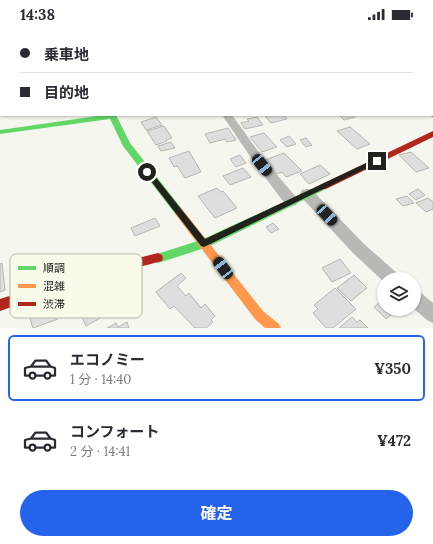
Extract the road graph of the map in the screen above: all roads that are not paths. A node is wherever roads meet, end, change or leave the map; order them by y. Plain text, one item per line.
1 (227, 116) edge
2 (0, 132) edge
3 (433, 134) edge
4 (307, 194) junction
5 (290, 202) junction
6 (204, 244) junction
7 (142, 261) edge
8 (384, 272) edge
9 (10, 302) edge
10 (421, 304) edge
11 (0, 305) edge
12 (433, 314) edge
13 (275, 328) edge

1 - 5 street
2 - 6 street
3 - 4 street
4 - 5 street
4 - 8 street
5 - 6 street
6 - 7 street
6 - 13 street
9 - 11 street
10 - 12 street

